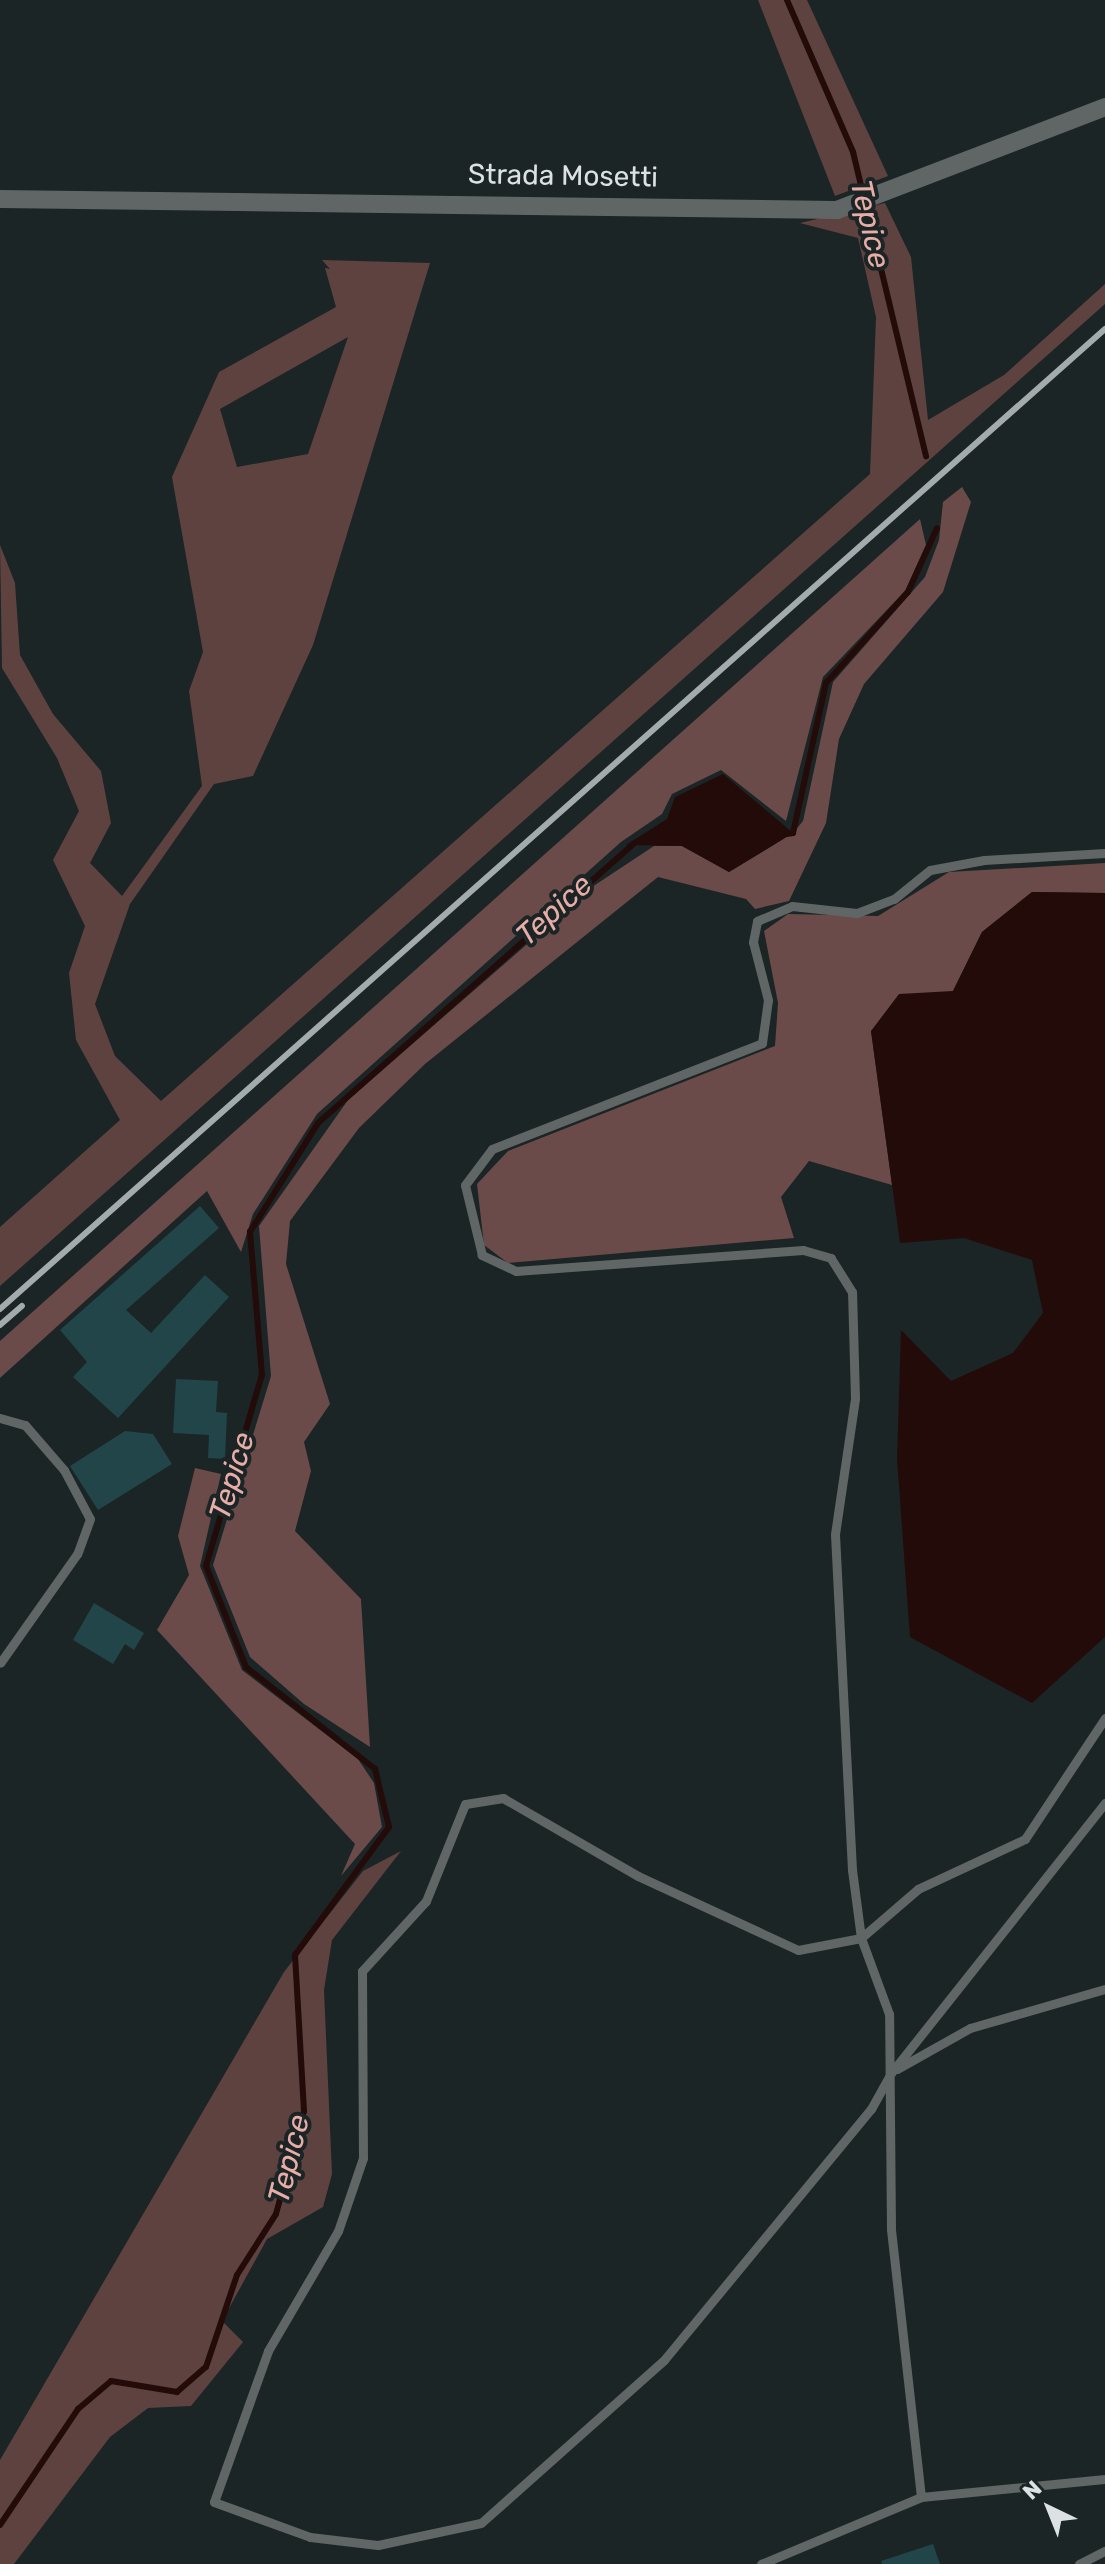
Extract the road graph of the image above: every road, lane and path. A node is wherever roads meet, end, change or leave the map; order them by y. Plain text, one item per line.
1 (1105, 107) edge
2 (0, 199) edge
3 (1105, 853) edge
4 (0, 1418) edge
5 (0, 1663) edge
6 (1105, 1718) edge
7 (1105, 1803) edge
8 (861, 1938) junction
9 (1105, 1989) edge
10 (891, 2073) junction
11 (1105, 2479) edge
12 (921, 2497) junction
13 (1105, 2551) edge
14 (761, 2564) edge
15 (1079, 2564) edge

1 - 2 street, Strada Mosetti
3 - 8 lane
4 - 5 lane
6 - 8 lane
7 - 10 lane
8 - 10 lane
8 - 10 lane
9 - 10 lane
10 - 12 lane
11 - 12 lane
12 - 14 lane
13 - 15 lane

